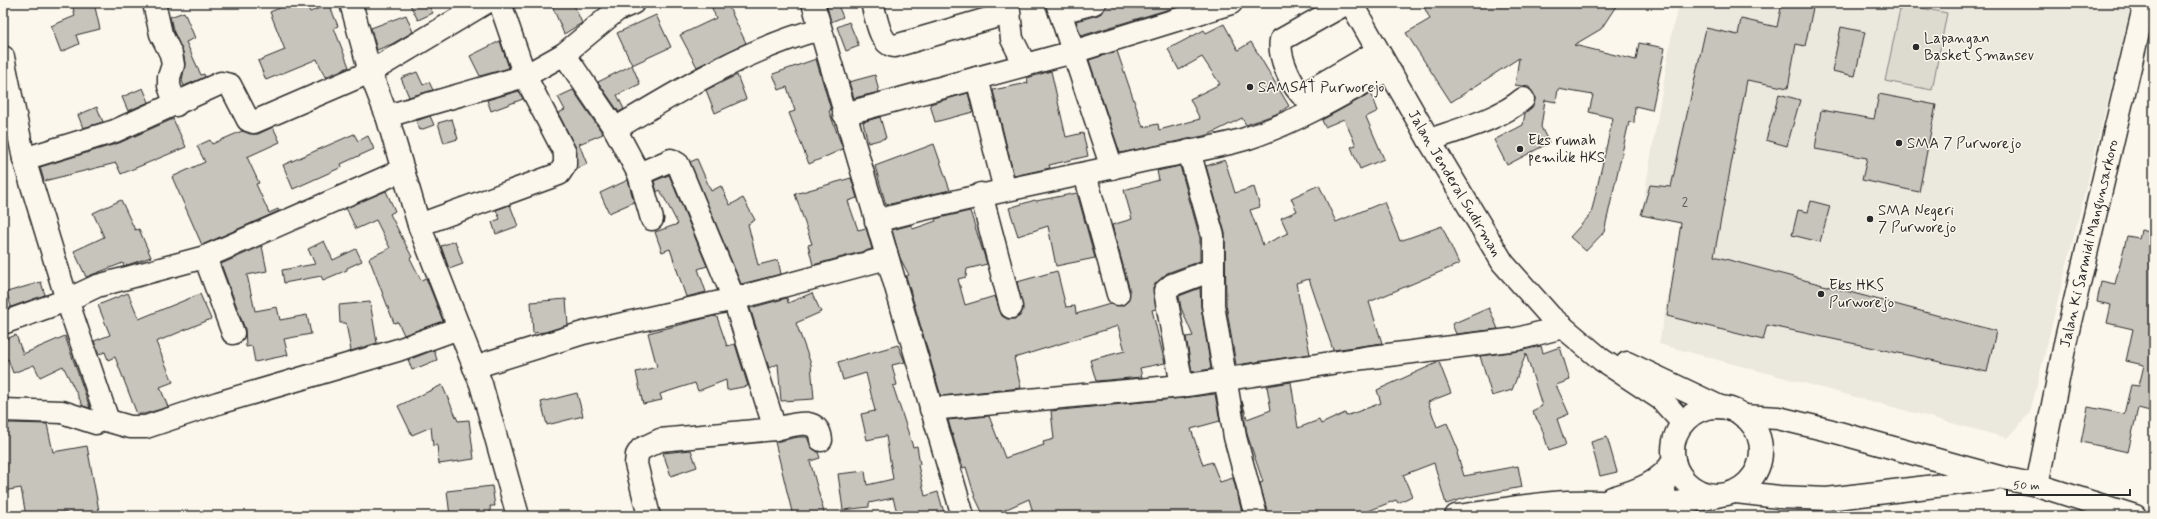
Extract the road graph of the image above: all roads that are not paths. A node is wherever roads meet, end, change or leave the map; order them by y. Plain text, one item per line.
1 (154, 3) edge
2 (351, 3) edge
3 (485, 3) edge
4 (500, 3) edge
5 (813, 3) edge
6 (872, 3) edge
7 (1094, 3) edge
8 (1231, 3) edge
9 (1347, 3) edge
10 (1351, 3) edge
11 (2145, 3) edge
12 (621, 5) edge
13 (1058, 7) edge
14 (1008, 8) edge
15 (820, 29) junction
16 (1073, 52) junction
17 (564, 54) junction
18 (3, 57) edge
19 (1383, 60) junction
20 (1025, 65) junction
21 (370, 72) junction
22 (525, 76) junction
23 (977, 78) junction
24 (1523, 99) dead end
25 (176, 105) junction
26 (844, 114) junction
27 (387, 116) junction
28 (615, 129) junction
29 (1429, 140) junction
30 (1189, 151) junction
31 (24, 159) junction
32 (1112, 168) junction
33 (403, 170) junction
34 (639, 174) junction
35 (1085, 174) junction
36 (1005, 190) junction
37 (981, 194) junction
38 (652, 219) dead end
39 (876, 221) junction
40 (419, 225) junction
41 (205, 258) junction
42 (887, 258) junction
43 (1212, 270) junction
44 (1118, 294) dead end
45 (734, 299) junction
46 (67, 300) junction
47 (1011, 307) dead end
48 (3, 323) edge
49 (1563, 327) junction
50 (459, 328) junction
51 (233, 332) dead end
52 (1584, 345) junction
53 (474, 367) junction
54 (1225, 380) junction
55 (1182, 386) junction
56 (1720, 407) junction
57 (932, 409) junction
58 (3, 410) edge
59 (1743, 416) junction
60 (102, 419) junction
61 (1683, 423) junction
62 (775, 429) junction
63 (821, 440) dead end
64 (1671, 466) junction
65 (2003, 478) junction
66 (2037, 485) junction
67 (1726, 494) junction
68 (1603, 501) junction
69 (1665, 510) edge
70 (1506, 513) edge
71 (518, 516) edge
72 (649, 516) edge
73 (964, 516) edge
74 (1256, 516) edge
75 (1456, 516) edge
76 (2135, 516) edge

1 - 25 street
2 - 21 street
3 - 21 street
4 - 22 street
5 - 15 street
6 - 14 street
7 - 13 street
8 - 16 street
9 - 19 street
10 - 19 street, Jalan Jenderal Sudirman
11 - 66 street, Jalan Ki Sarmidi Mangunsarkoro
12 - 17 street
13 - 16 street
14 - 20 street
15 - 26 street
15 - 28 street
16 - 20 street
16 - 32 street
17 - 22 street
17 - 28 street
18 - 31 street
19 - 29 street, Jalan Jenderal Sudirman
19 - 30 street
20 - 23 street
21 - 25 street
21 - 27 street
22 - 27 street
22 - 40 street
23 - 26 street
23 - 36 street
24 - 29 street
25 - 31 street
26 - 39 street
27 - 33 street
28 - 34 street
29 - 49 street, Jalan Jenderal Sudirman
30 - 32 street
30 - 43 street
31 - 46 street
32 - 35 street
33 - 40 street
33 - 41 street
34 - 38 street
34 - 45 street
35 - 36 street
35 - 44 street
36 - 37 street
37 - 39 street
37 - 47 street
39 - 42 street
40 - 50 street
41 - 46 street
41 - 51 street
42 - 45 street
42 - 57 street
43 - 54 street
43 - 55 street
45 - 53 street
45 - 62 street
46 - 48 street
46 - 60 street
49 - 52 street, Jalan Jenderal Sudirman
49 - 54 street
50 - 53 street
50 - 60 street
52 - 56 street
52 - 61 street, Jalan Jenderal Sudirman
53 - 71 street
54 - 55 street
54 - 74 street
55 - 57 street
56 - 59 street
56 - 61 street
57 - 73 street
58 - 60 street
59 - 65 street
59 - 67 street
61 - 64 street
62 - 63 street
62 - 72 street
64 - 67 street
64 - 68 street
64 - 69 street
65 - 66 street
65 - 67 street
66 - 76 street
67 - 69 street
68 - 69 street
68 - 70 street
70 - 75 street

